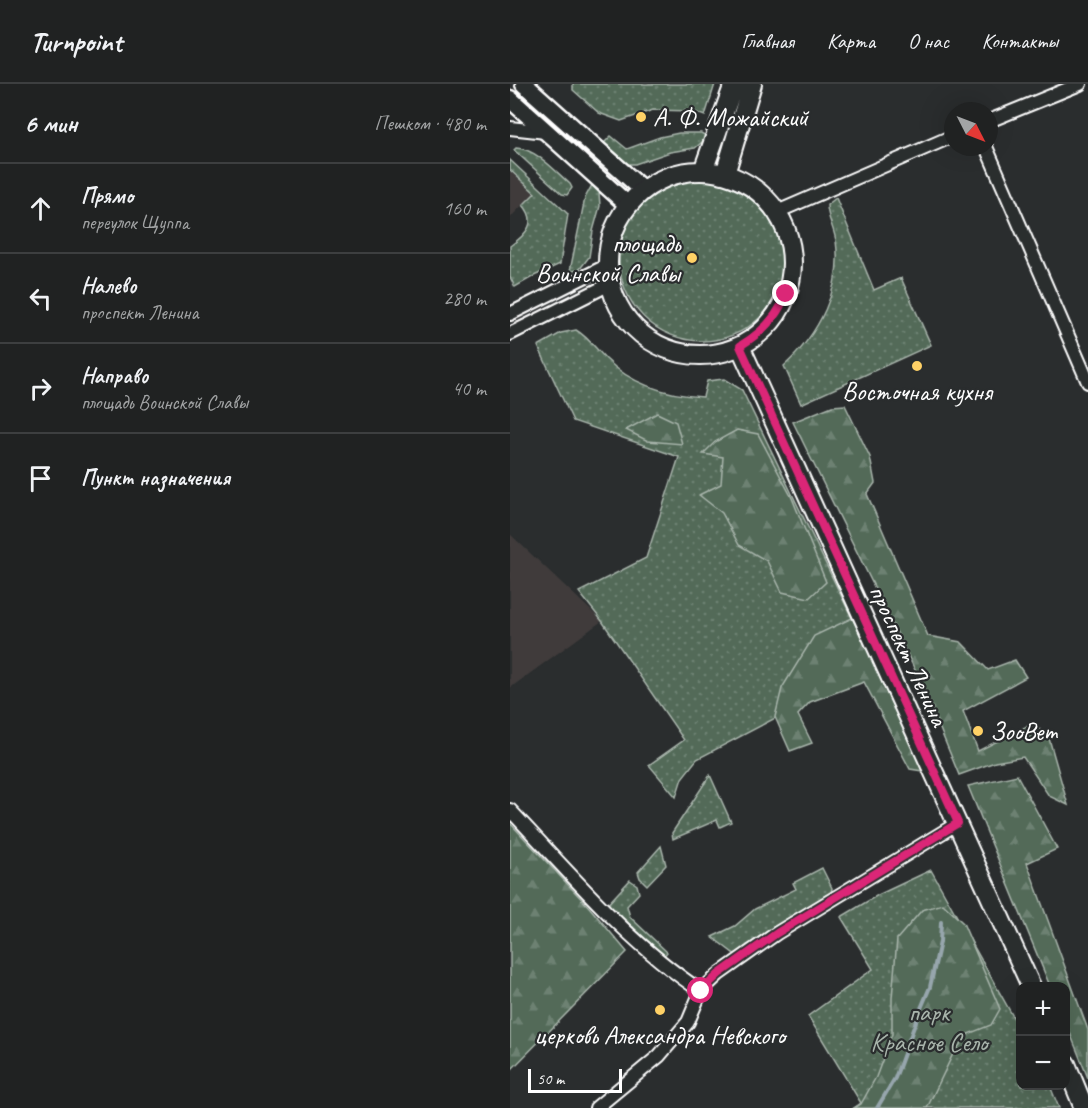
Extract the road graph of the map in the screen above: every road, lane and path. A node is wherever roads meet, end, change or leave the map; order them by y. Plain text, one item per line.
1 (524, 84) edge
2 (735, 84) edge
3 (752, 84) edge
4 (1080, 84) edge
5 (510, 99) edge
6 (998, 117) edge
7 (510, 128) edge
8 (546, 132) junction
9 (944, 140) edge
10 (990, 156) edge
11 (703, 171) junction
12 (725, 174) junction
13 (643, 190) junction
14 (628, 206) junction
15 (777, 212) junction
16 (608, 265) junction
17 (610, 284) junction
18 (510, 314) edge
19 (510, 334) edge
20 (740, 346) junction
21 (1088, 382) edge
22 (510, 810) edge
23 (958, 823) junction
24 (1029, 982) edge
25 (701, 991) junction
26 (1070, 1074) edge
27 (1085, 1106) edge
28 (596, 1108) edge

1 - 13 main road
2 - 11 main road
3 - 12 main road
4 - 6 street
5 - 8 main road
7 - 8 street
8 - 14 main road
9 - 15 street
10 - 21 street
11 - 12 main road
11 - 13 main road
12 - 15 main road
13 - 14 main road
14 - 16 main road
15 - 20 main road
16 - 17 main road
16 - 18 street
17 - 19 street
17 - 20 main road
20 - 23 main road, проспект Ленина
22 - 25 street
23 - 24 main road, проспект Ленина
23 - 25 street
25 - 28 street
26 - 27 main road

